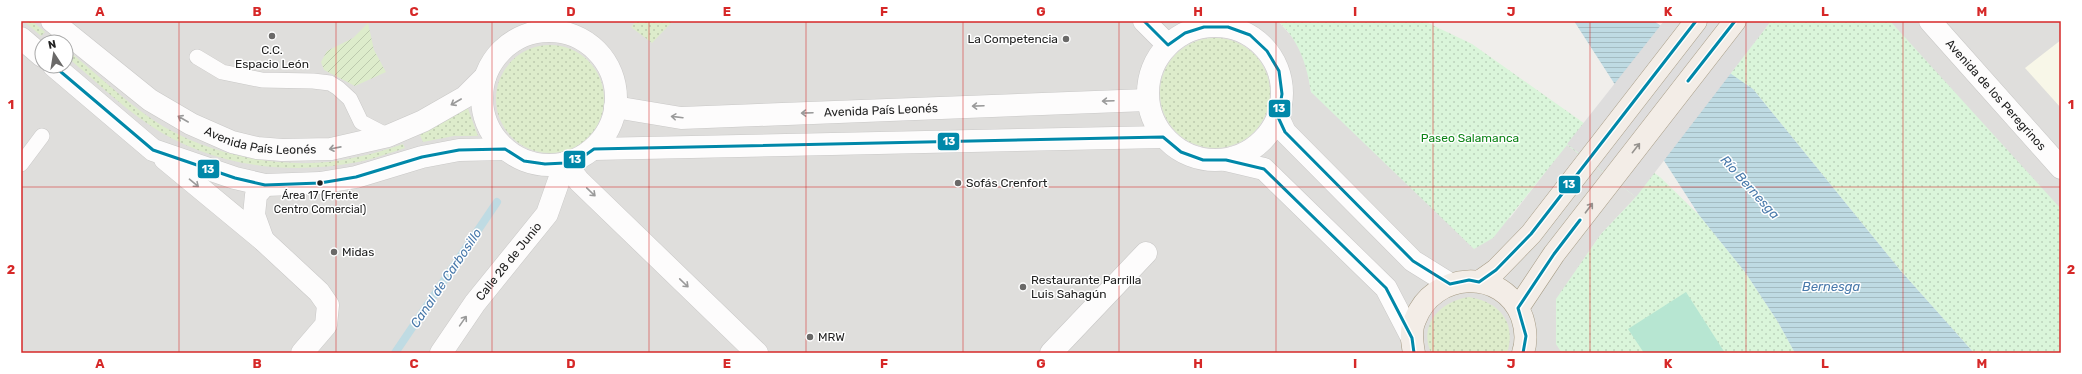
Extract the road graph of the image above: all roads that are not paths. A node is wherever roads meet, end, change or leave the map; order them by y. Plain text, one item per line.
1 (52, 21) edge
2 (1144, 21) edge
3 (1696, 21) edge
4 (1735, 21) edge
5 (1930, 21) edge
6 (21, 38) edge
7 (1168, 45) junction
8 (34, 49) edge
9 (197, 57) dead end
10 (63, 74) edge
11 (485, 77) junction
12 (1147, 100) junction
13 (616, 107) junction
14 (1278, 117) junction
15 (42, 136) dead end
16 (388, 136) junction
17 (1163, 137) junction
18 (594, 149) junction
19 (153, 150) junction
20 (505, 150) junction
21 (1226, 160) junction
22 (566, 163) junction
23 (21, 164) edge
24 (2061, 168) edge
25 (265, 185) junction
26 (263, 240) junction
27 (1146, 253) dead end
28 (1479, 282) junction
29 (1450, 284) junction
30 (1518, 308) junction
31 (1413, 346) edge
32 (1526, 351) edge
33 (302, 353) edge
34 (441, 353) edge
35 (757, 353) edge
36 (1051, 353) edge

16 -> 1 street, Avenida País Leonés
2 - 7 street
3 - 28 main road
30 -> 4 main road
5 - 24 street, Avenida de los Peregrinos
6 - 8 street
7 - 12 street
7 - 14 street
9 - 16 lane
10 - 19 street
11 - 13 street
11 -> 16 street, Avenida País Leonés
11 - 20 street
12 -> 13 street, Avenida País Leonés
12 - 17 street
13 - 18 street
14 - 21 street
14 - 29 street
15 - 23 lane
17 - 18 street
17 - 21 street
18 - 22 street
19 - 25 street
19 -> 26 street
20 - 22 street
20 - 25 street
21 - 31 street
34 -> 22 street, Calle 28 de Junio
22 -> 35 street
25 - 26 street
26 - 33 street
27 - 36 street
28 - 29 main road
28 - 30 main road
29 - 31 main road
30 - 32 main road

